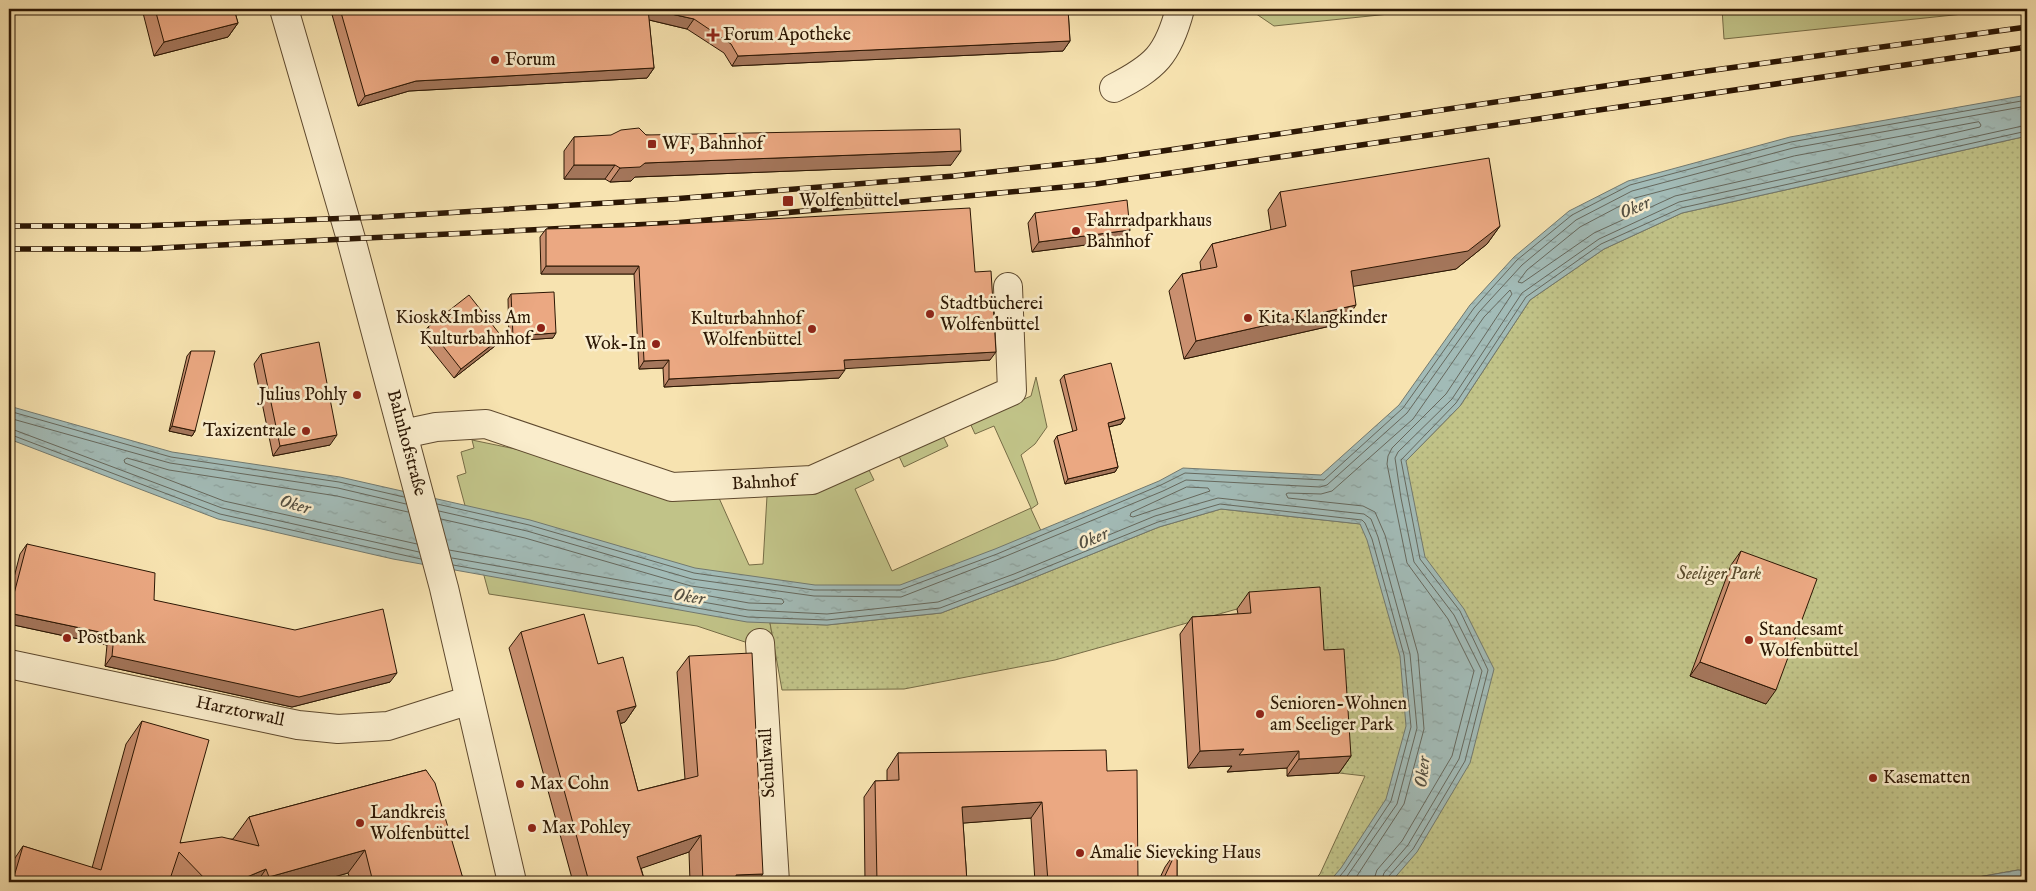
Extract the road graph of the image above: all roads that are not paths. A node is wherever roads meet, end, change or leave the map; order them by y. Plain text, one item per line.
1 (284, 9) edge
2 (1180, 9) edge
3 (1114, 88) dead end
4 (1008, 286) dead end
5 (403, 434) junction
6 (760, 643) dead end
7 (9, 664) edge
8 (470, 700) junction
9 (512, 882) edge
10 (775, 882) edge

1 - 5 street, Bahnhofstraße
2 - 3 street
4 - 5 street, Bahnhof
5 - 8 street, Bahnhofstraße
6 - 10 street, Schulwall
7 - 8 street, Harztorwall
8 - 9 street, Bahnhofstraße

